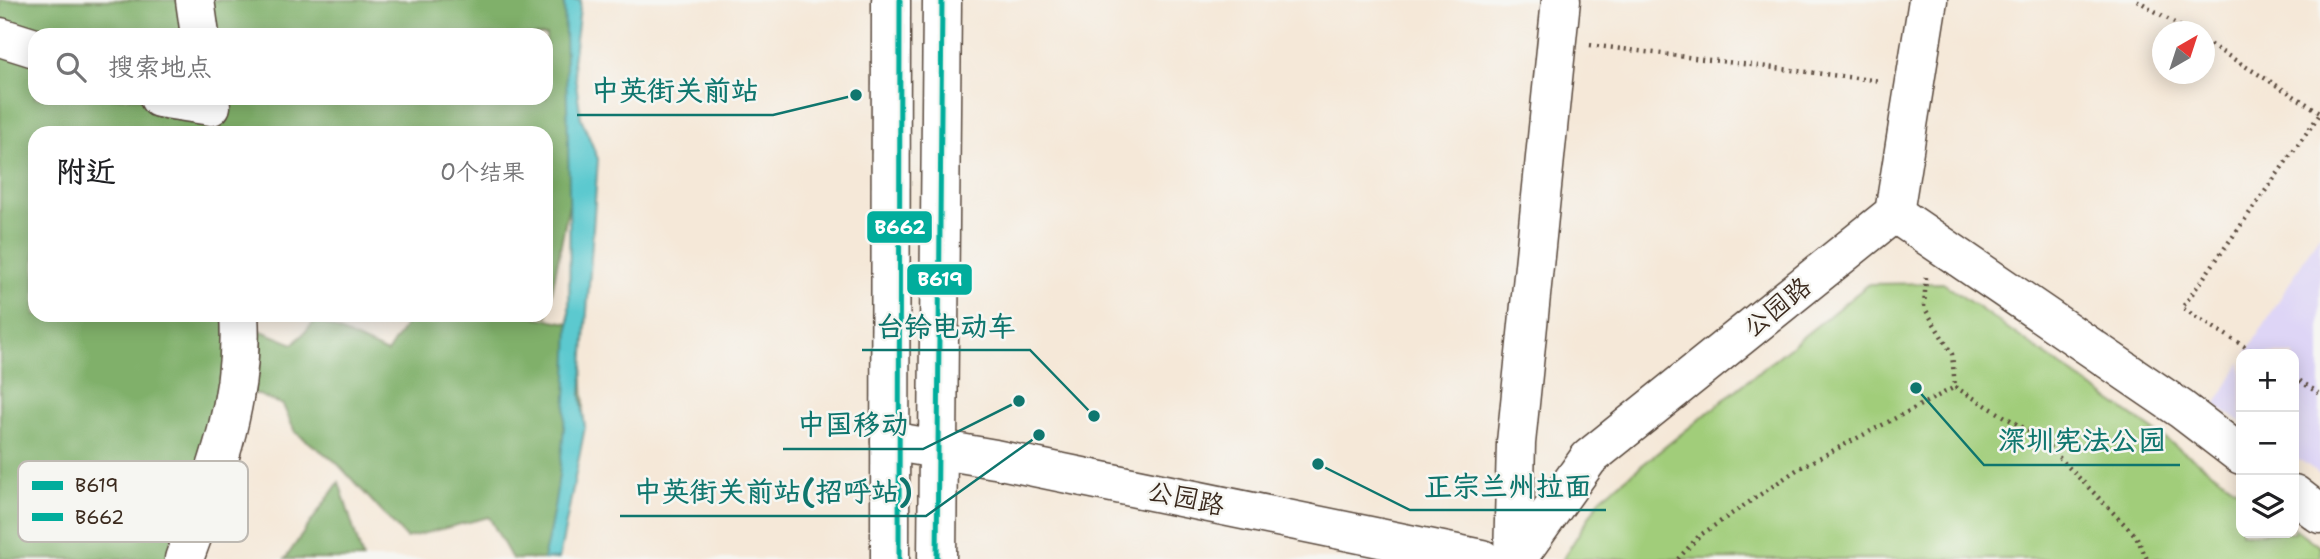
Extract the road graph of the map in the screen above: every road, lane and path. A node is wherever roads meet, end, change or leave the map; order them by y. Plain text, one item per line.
1 (195, 0) edge
2 (891, 0) edge
3 (942, 0) edge
4 (1561, 0) edge
5 (1928, 0) edge
6 (2137, 0) edge
7 (2171, 21) edge
8 (199, 28) edge
9 (0, 37) edge
10 (1558, 41) junction
11 (28, 46) edge
12 (2215, 48) edge
13 (1894, 83) dead end
14 (186, 105) edge
15 (212, 112) edge
16 (2320, 113) edge
17 (1894, 213) junction
18 (1929, 237) junction
19 (239, 322) edge
20 (2248, 349) edge
21 (2299, 380) edge
22 (1955, 387) junction
23 (2320, 394) edge
24 (890, 441) junction
25 (939, 449) junction
26 (2236, 451) edge
27 (219, 461) edge
28 (2299, 498) edge
29 (2320, 514) edge
30 (190, 542) edge
31 (184, 559) edge
32 (890, 559) edge
33 (937, 559) edge
34 (1482, 559) edge
35 (1515, 559) edge
36 (1678, 559) edge
37 (2147, 559) edge

1 - 8 street
2 - 24 street
3 - 25 street
4 - 10 street
5 - 17 street
6 - 7 path
9 - 11 street
10 - 13 path
10 - 35 street
12 - 16 path
14 - 15 street
16 - 20 path
17 - 18 street
17 - 35 street, 公园路
18 - 22 path
18 - 26 street
19 - 27 street
21 - 23 path
22 - 36 path
22 - 37 path
24 - 25 street, 公园路
24 - 32 street
25 - 33 street
25 - 34 street, 公园路
28 - 29 street
30 - 31 street

